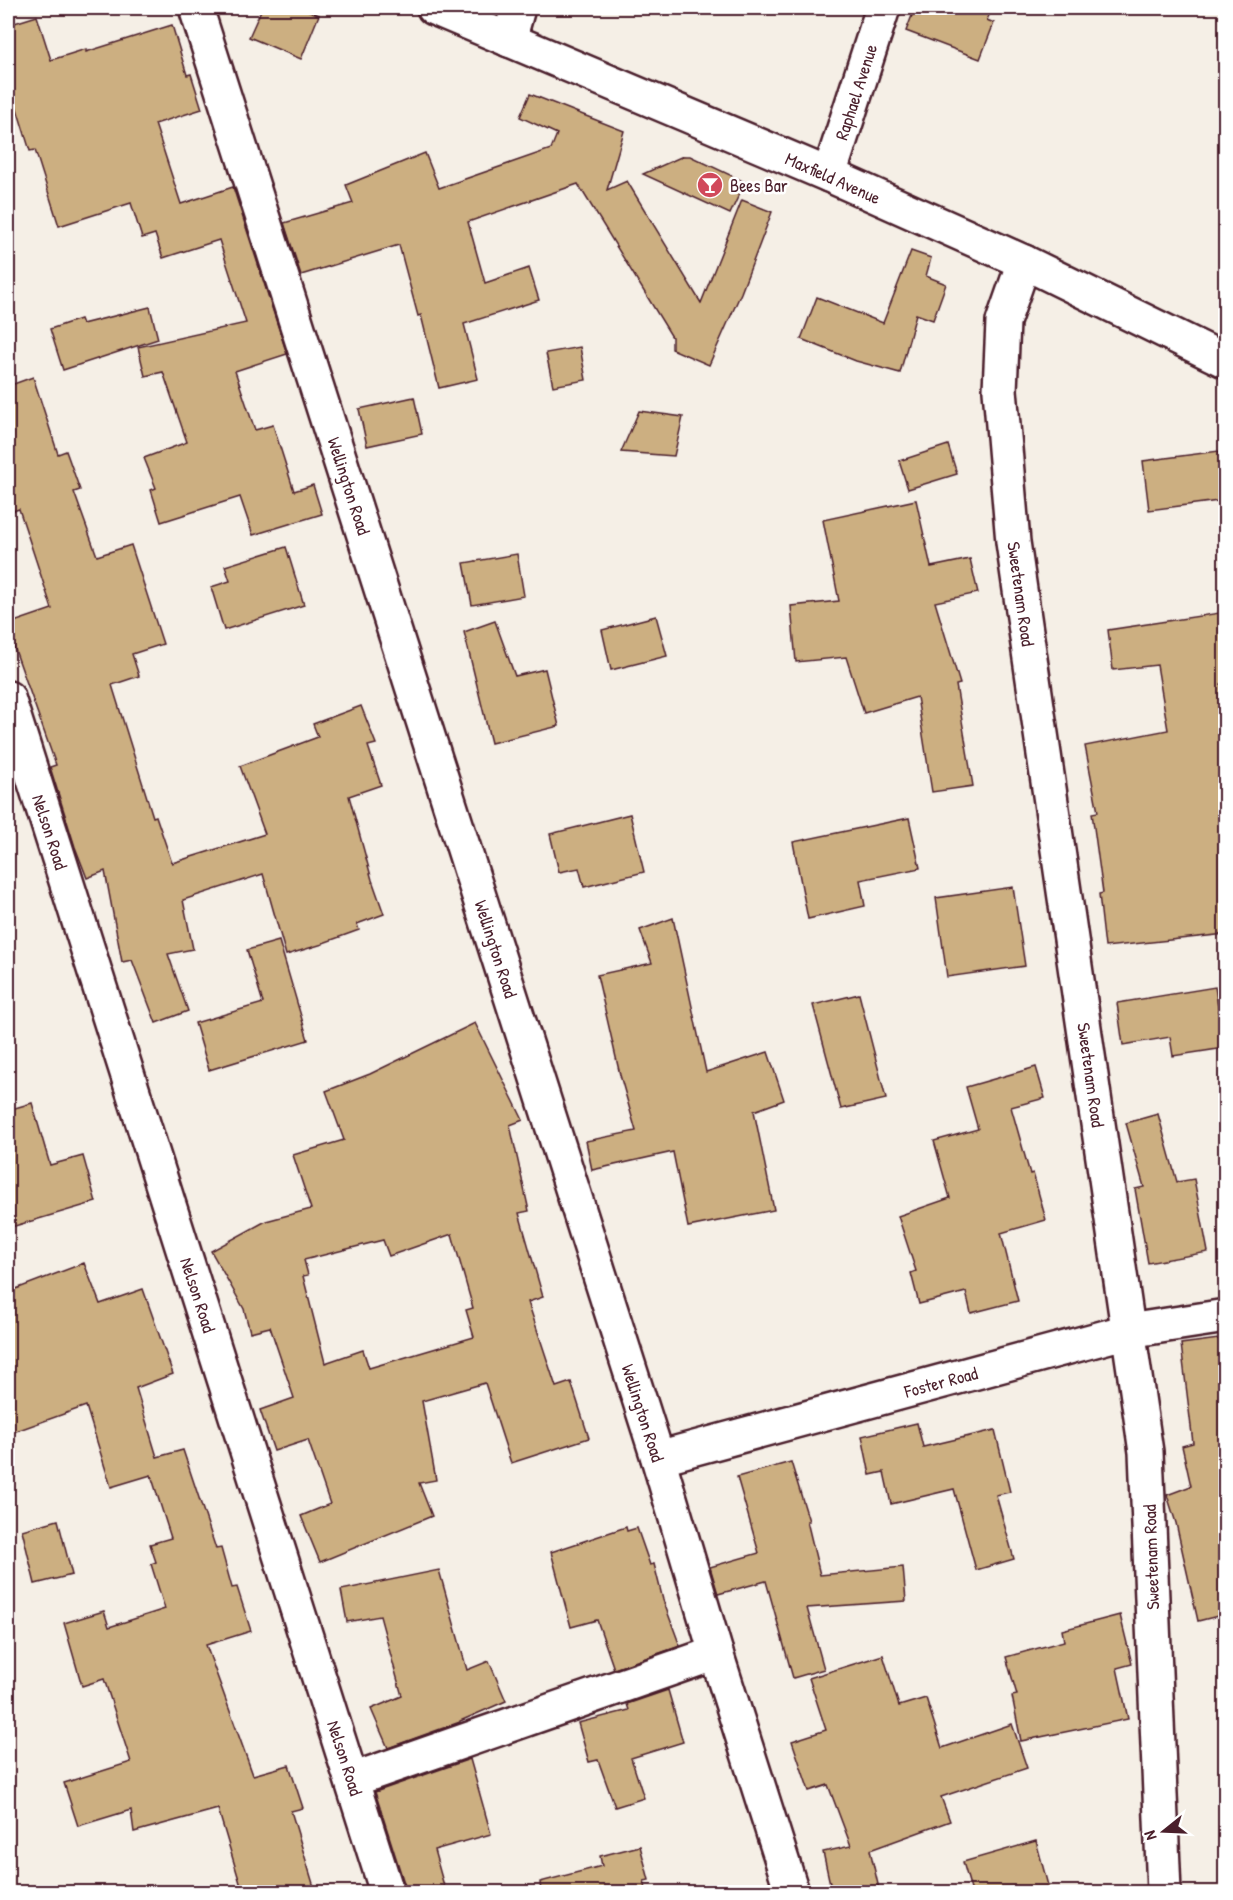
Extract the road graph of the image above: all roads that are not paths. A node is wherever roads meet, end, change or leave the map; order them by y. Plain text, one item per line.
1 (196, 8) edge
2 (434, 8) edge
3 (518, 8) edge
4 (884, 8) edge
5 (509, 40) junction
6 (829, 176) junction
7 (1024, 262) junction
8 (1226, 361) edge
9 (8, 698) edge
10 (1226, 1316) edge
11 (1128, 1331) junction
12 (658, 1458) junction
13 (716, 1653) junction
14 (352, 1780) junction
15 (387, 1893) edge
16 (792, 1893) edge
17 (1164, 1893) edge

1 - 12 street, Wellington Road
2 - 5 street, Maxfield Avenue
3 - 5 street
4 - 6 street, Raphael Avenue
5 - 6 street, Maxfield Avenue
6 - 7 street, Maxfield Avenue
7 - 8 street, Maxfield Avenue
7 - 11 street, Sweetenam Road
9 - 14 street, Nelson Road
10 - 11 street, Foster Road
11 - 12 street, Foster Road
11 - 17 street, Sweetenam Road
12 - 13 street, Wellington Road
13 - 14 street
13 - 16 street, Wellington Road
14 - 15 street, Nelson Road

